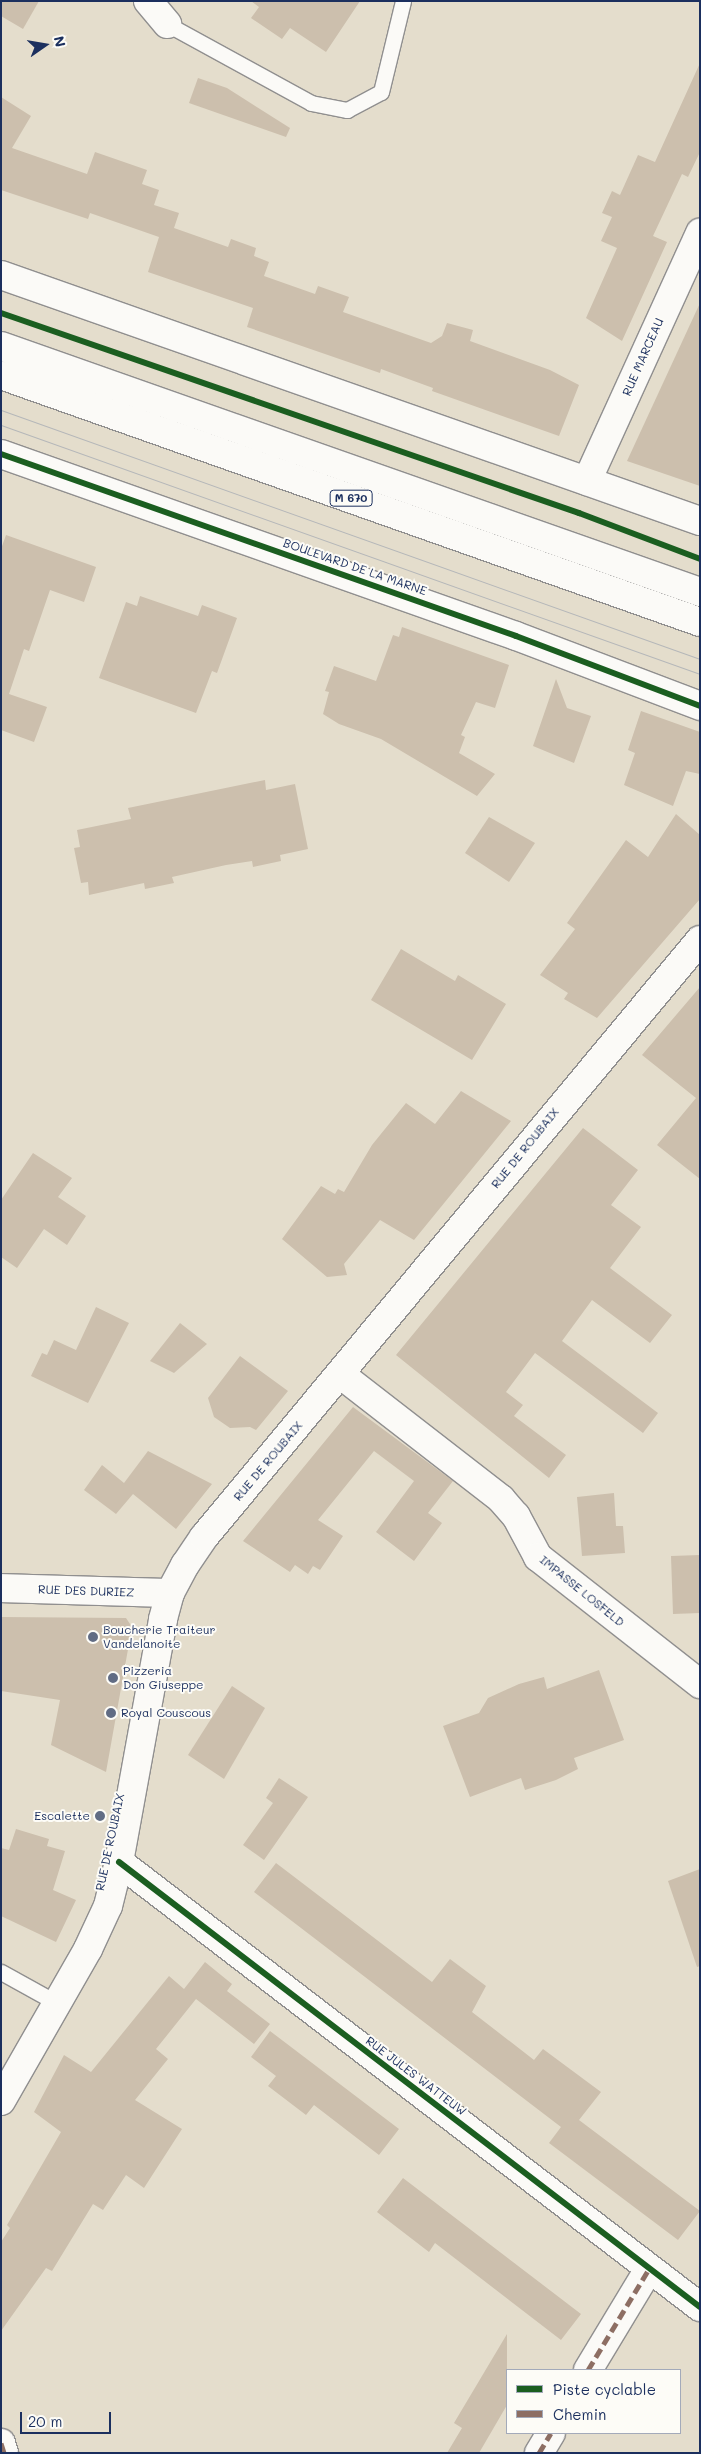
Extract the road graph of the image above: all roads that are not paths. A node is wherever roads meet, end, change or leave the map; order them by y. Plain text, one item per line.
1 (148, 1) edge
2 (403, 1) edge
3 (168, 24) joint
4 (700, 233) edge
5 (1, 275) edge
6 (1, 346) edge
7 (1, 375) edge
8 (1, 454) edge
9 (587, 481) junction
10 (700, 520) edge
11 (700, 592) edge
12 (700, 622) edge
13 (700, 706) edge
14 (700, 940) edge
15 (340, 1374) junction
16 (1, 1588) edge
17 (170, 1594) junction
18 (700, 1684) edge
19 (120, 1862) junction
20 (1, 1972) edge
21 (57, 2002) junction
22 (5, 2087) edge
23 (649, 2269) junction
24 (700, 2307) edge
25 (589, 2369) edge
26 (550, 2434) edge
27 (1, 2443) edge
28 (4, 2453) edge
29 (539, 2453) edge

1 - 3 main road
2 - 3 lane
4 - 9 main road, RUE MARCEAU
5 - 9 main road
6 - 11 main road, M 670
7 - 12 main road, M 670
8 - 13 main road, BOULEVARD DE LA MARNE
9 - 10 main road
14 - 15 main road, RUE DE ROUBAIX
15 - 17 main road, RUE DE ROUBAIX
15 - 18 main road, IMPASSE LOSFELD
16 - 17 main road, RUE DES DURIEZ
17 - 19 main road, RUE DE ROUBAIX
19 - 21 main road, RUE DE ROUBAIX
19 - 23 main road, RUE JULES WATTEUW
20 - 21 lane
21 - 22 main road, RUE DE ROUBAIX
23 - 24 main road, RUE JULES WATTEUW
23 - 25 main road
26 - 29 main road
27 - 28 main road

